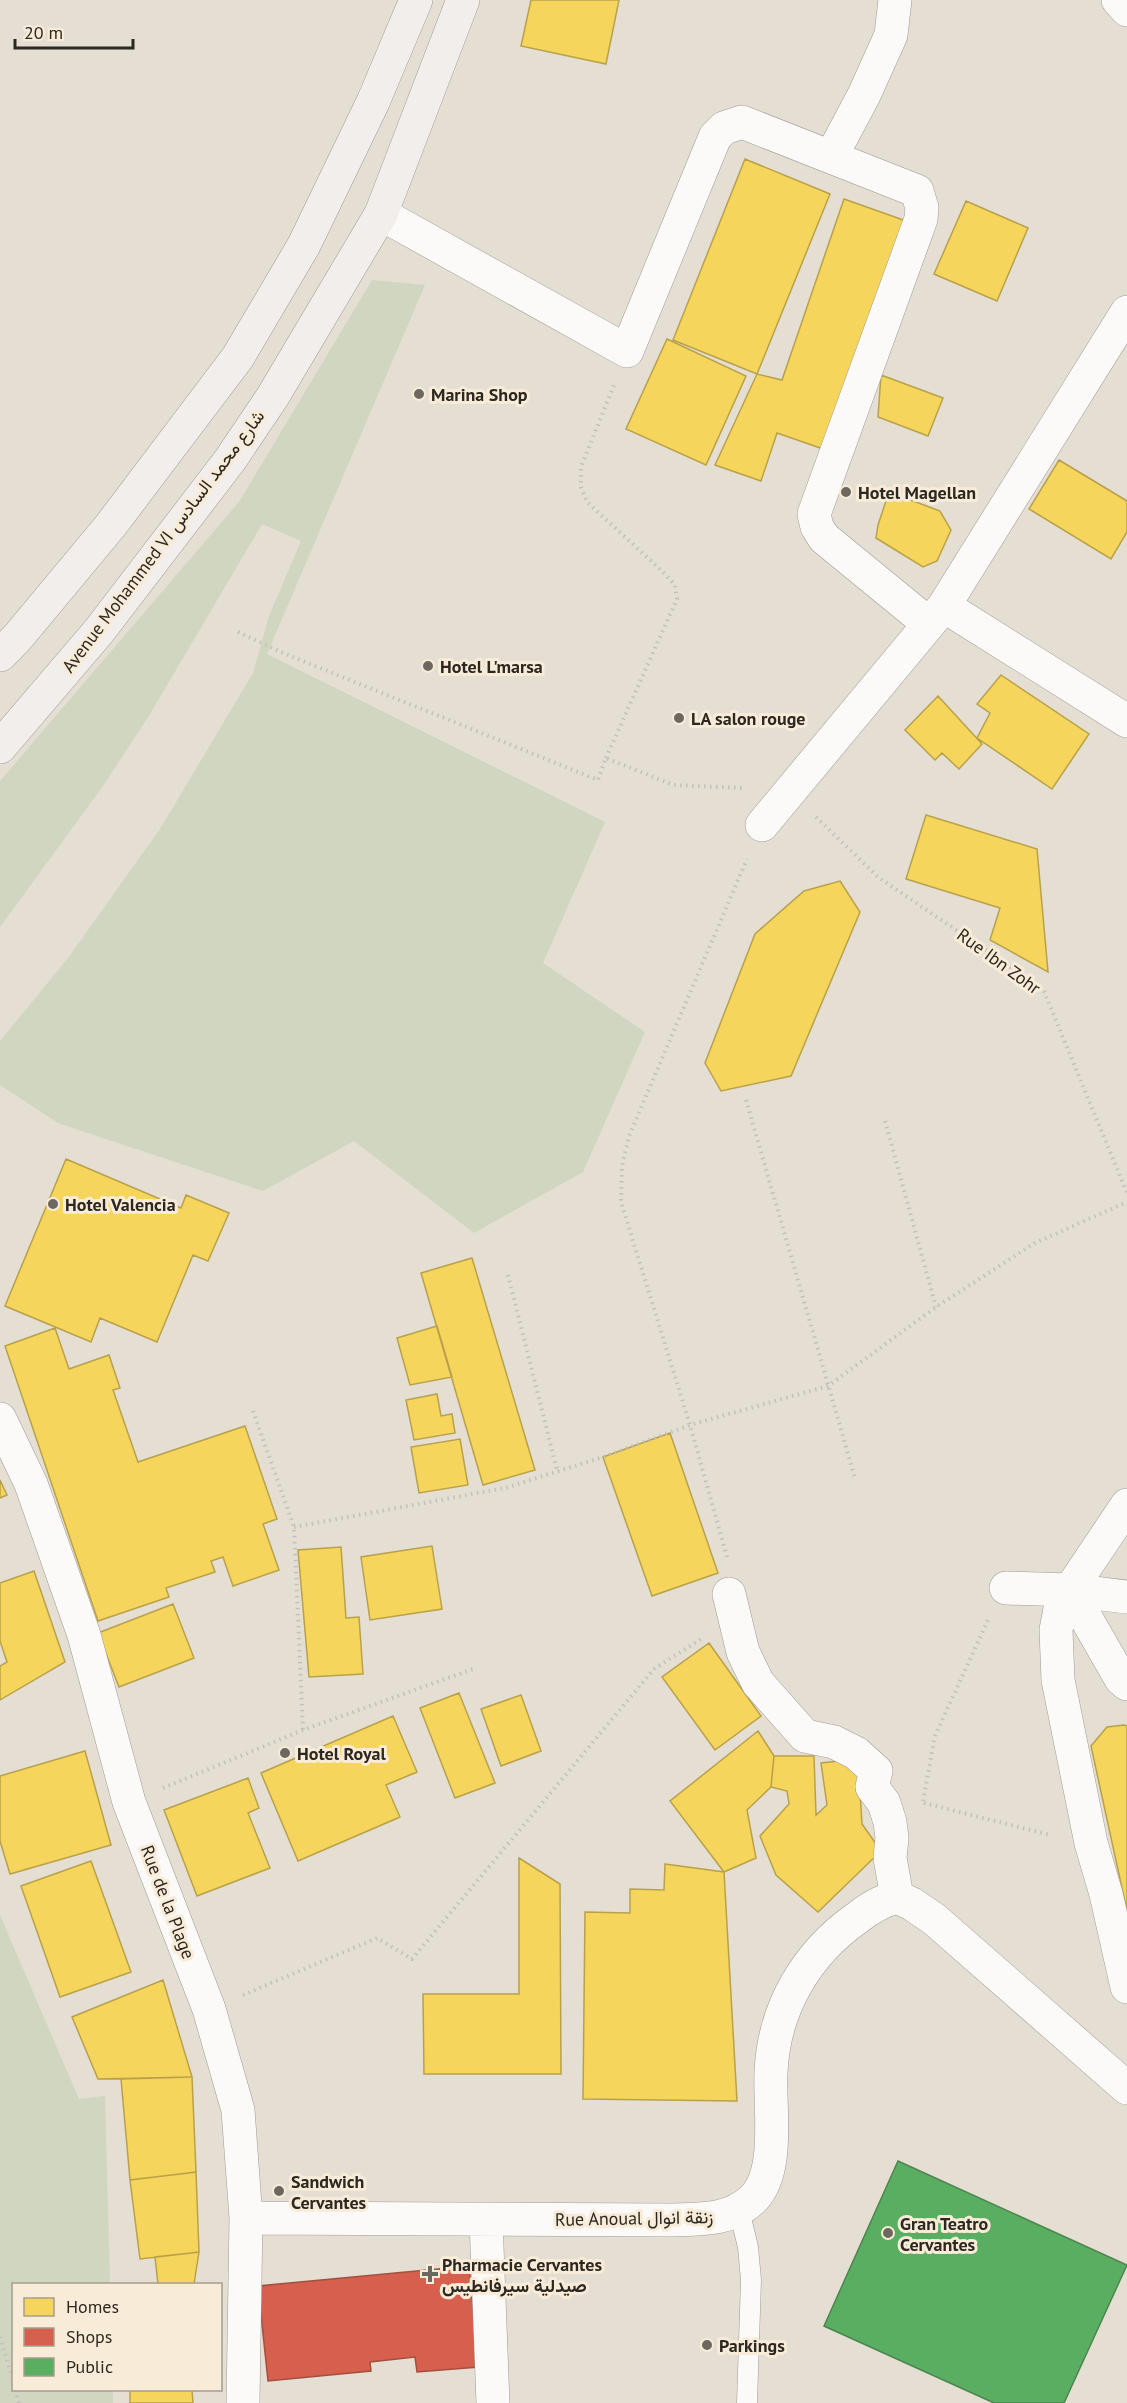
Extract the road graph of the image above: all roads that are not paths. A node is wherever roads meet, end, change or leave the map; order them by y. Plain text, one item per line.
1 (416, 0) edge
2 (463, 0) edge
3 (895, 0) edge
4 (1118, 0) edge
5 (1127, 10) edge
6 (831, 156) junction
7 (381, 214) junction
8 (1127, 312) edge
9 (937, 615) junction
10 (0, 655) edge
11 (1127, 721) edge
12 (0, 747) edge
13 (762, 825) road end
14 (0, 1419) edge
15 (1127, 1505) edge
16 (1127, 1574) edge
17 (1006, 1588) road end
18 (1070, 1590) junction
19 (1127, 1597) edge
20 (731, 1606) road end
21 (1127, 1684) edge
22 (897, 1897) junction
23 (1127, 1987) edge
24 (1127, 2088) edge
25 (739, 2210) junction
26 (246, 2218) junction
27 (486, 2220) junction
28 (243, 2403) edge
29 (493, 2403) edge
30 (747, 2403) edge

1 - 10 main road
2 - 7 main road, Avenue Mohammed VI شارع محمد السادس
3 - 6 street
4 - 5 street
6 - 7 street
6 - 9 street
7 - 12 main road, Avenue Mohammed VI شارع محمد السادس
8 - 9 street
9 - 11 street
9 - 13 street
14 - 26 street, Rue de la Plage
15 - 18 street
16 - 18 street
17 - 18 street
18 - 19 street
18 - 21 street
18 - 23 street
20 - 22 street
22 - 24 street
22 - 25 street, Rue Anoual زنقة انوال
25 - 27 street, Rue Anoual زنقة انوال
25 - 30 lane
26 - 27 street, Rue Anoual زنقة انوال
26 - 28 street, Rue de la Plage
27 - 29 street

